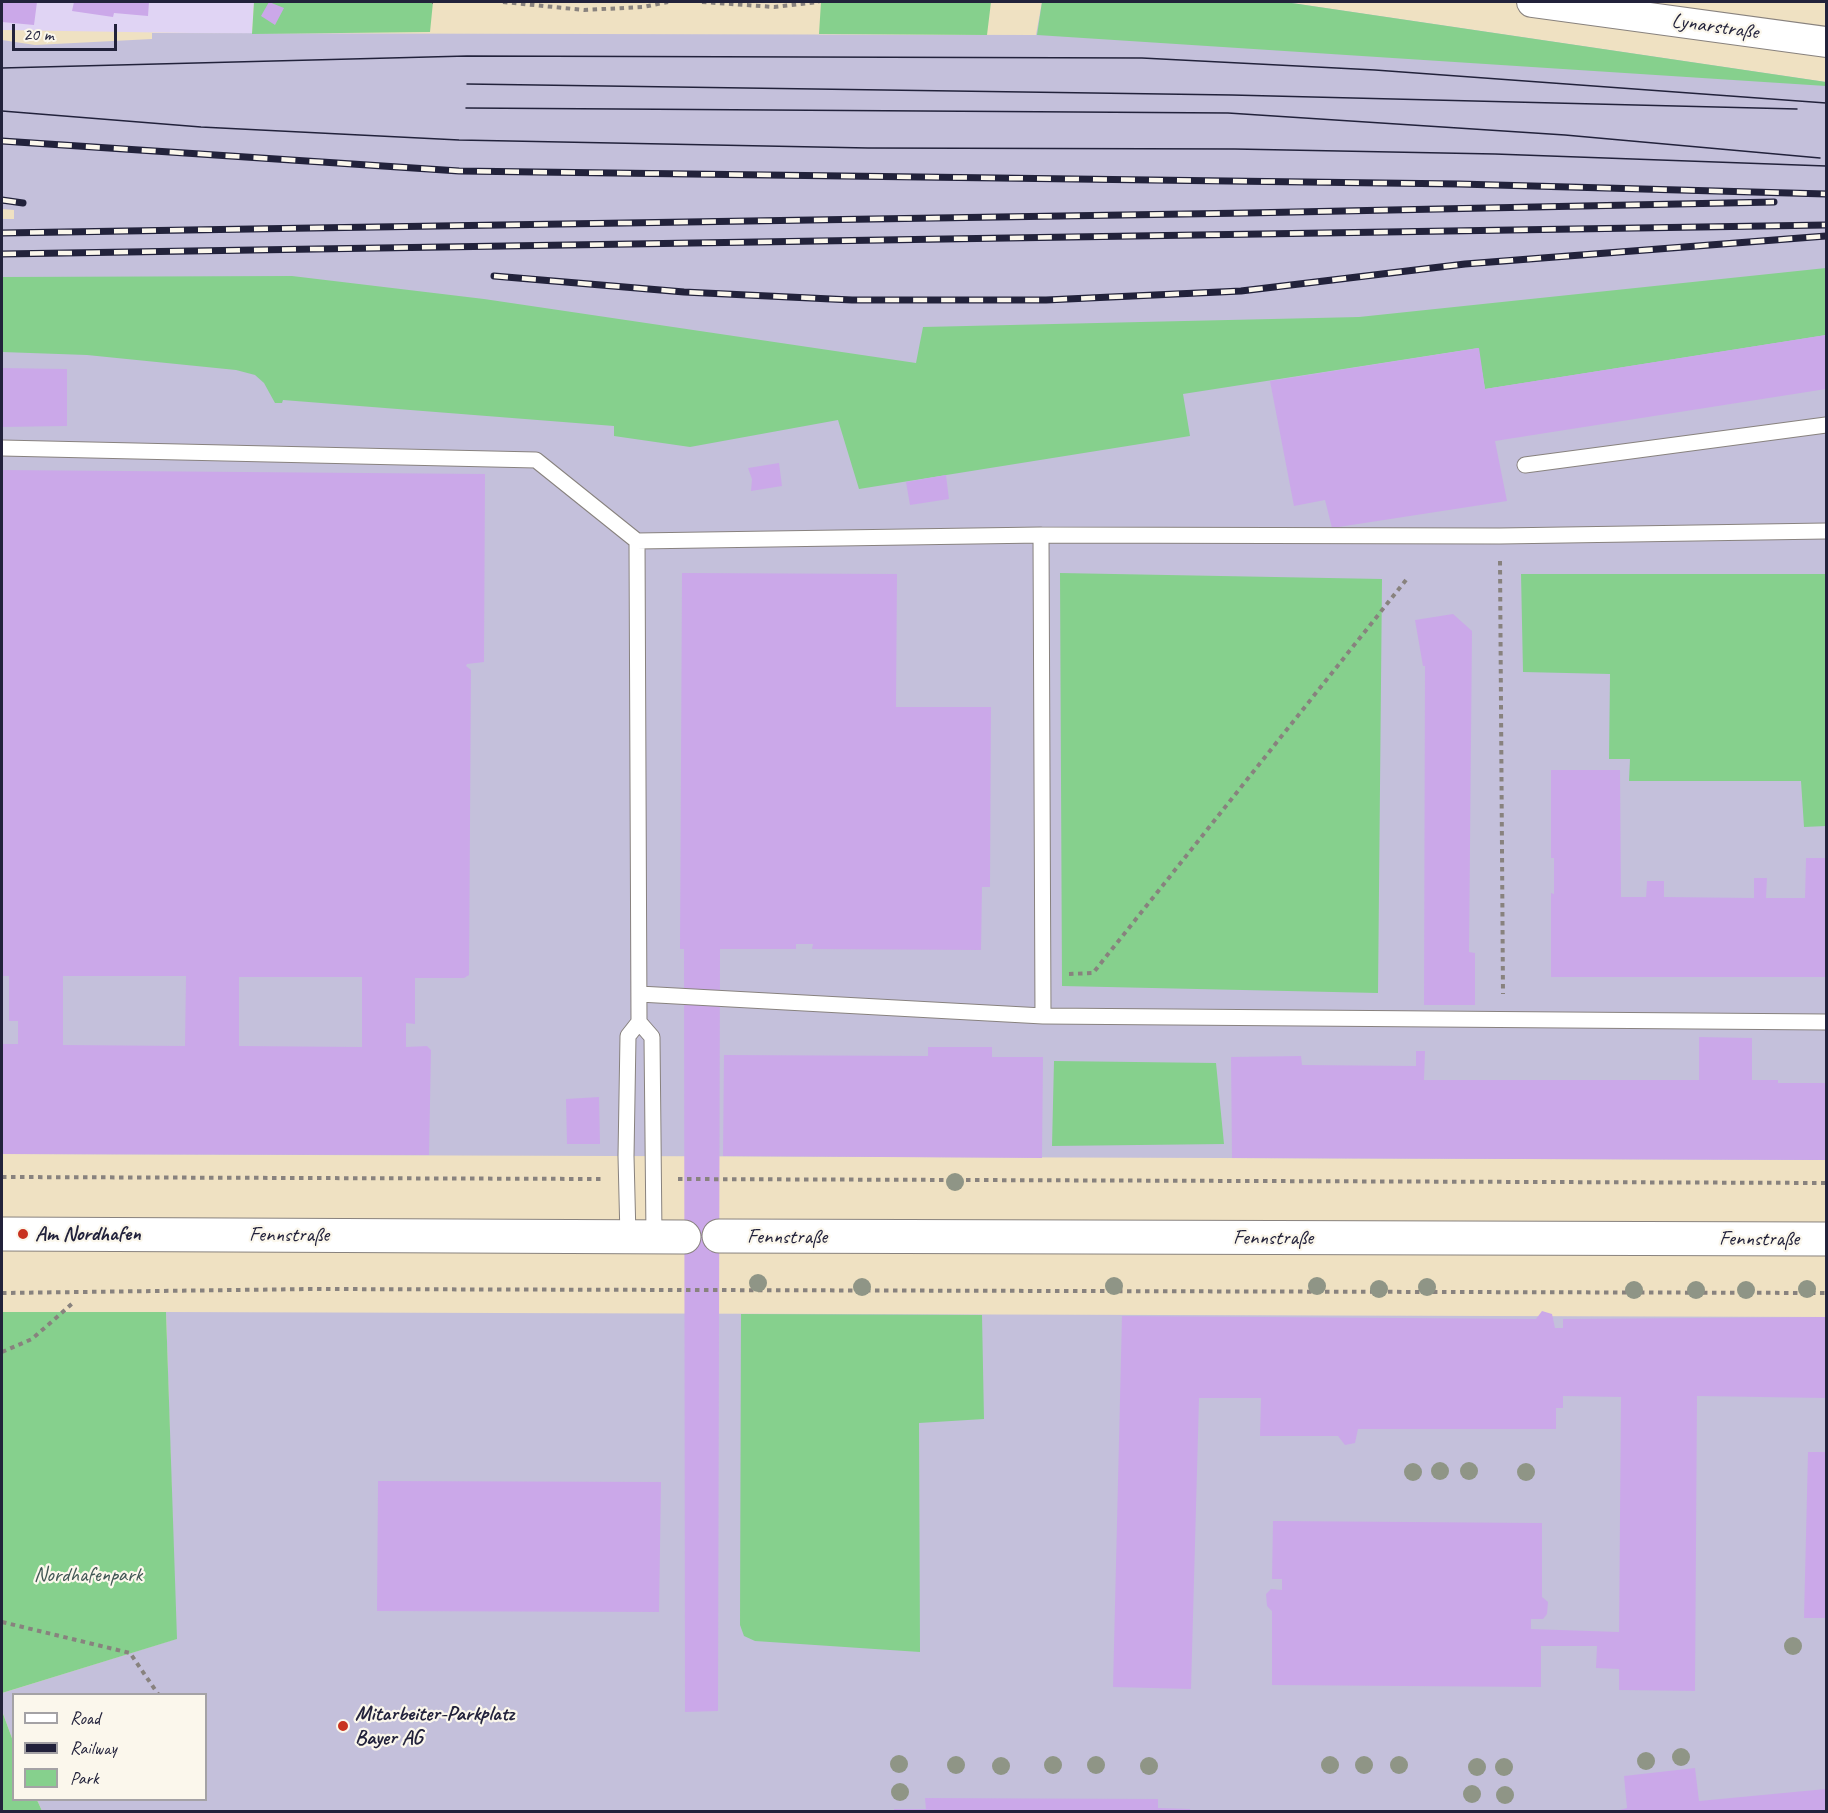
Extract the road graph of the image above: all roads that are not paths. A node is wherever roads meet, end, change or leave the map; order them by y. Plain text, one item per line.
1 (1532, 2) edge
2 (1827, 42) edge
3 (1827, 425) edge
4 (2, 448) edge
5 (1525, 465) dead end
6 (1827, 531) edge
7 (1041, 535) junction
8 (637, 542) junction
9 (639, 994) junction
10 (1043, 1016) junction
11 (639, 1022) junction
12 (1827, 1022) edge
13 (2, 1234) edge
14 (719, 1236) dead end
15 (655, 1237) junction
16 (1827, 1239) edge

1 - 2 street, Lynarstraße
3 - 5 lane
4 - 8 lane
6 - 7 lane
7 - 8 lane
7 - 10 lane
8 - 9 lane
9 - 10 lane
9 - 11 lane
10 - 12 lane
11 - 15 lane
11 - 15 lane
13 - 15 main road, Fennstraße
14 - 16 main road, Fennstraße

